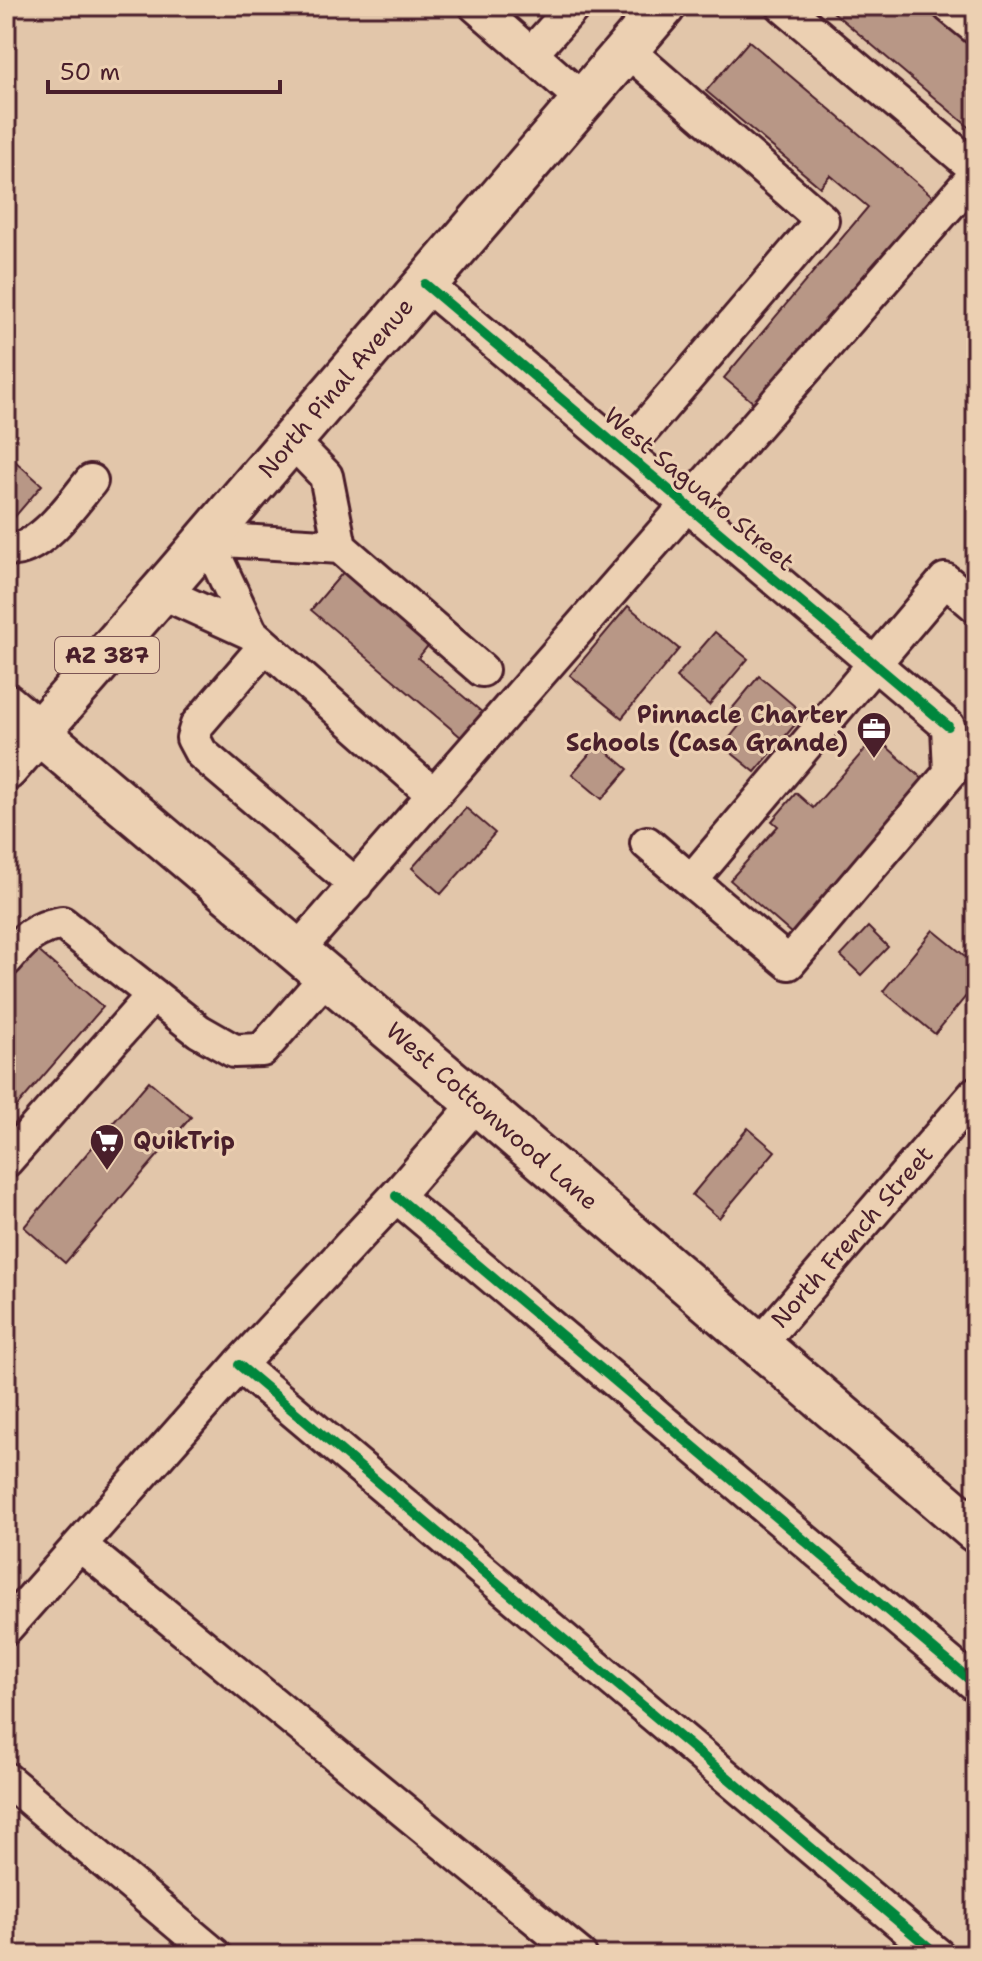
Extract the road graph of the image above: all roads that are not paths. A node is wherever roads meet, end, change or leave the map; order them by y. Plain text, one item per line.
1 (476, 6) edge
2 (574, 6) edge
3 (664, 6) edge
4 (783, 6) edge
5 (949, 6) edge
6 (976, 28) edge
7 (626, 49) junction
8 (531, 54) junction
9 (583, 100) junction
10 (976, 172) edge
11 (425, 284) junction
12 (291, 440) junction
13 (624, 452) junction
14 (91, 481) dead end
15 (687, 505) junction
16 (207, 539) junction
17 (340, 547) junction
18 (6, 549) edge
19 (161, 592) junction
20 (976, 606) edge
21 (258, 640) junction
22 (876, 665) junction
23 (482, 670) dead end
24 (6, 705) edge
25 (38, 733) junction
26 (6, 769) edge
27 (434, 795) junction
28 (647, 843) dead end
29 (691, 881) junction
30 (356, 885) junction
31 (6, 960) edge
32 (312, 963) junction
33 (153, 995) junction
34 (477, 1103) junction
35 (970, 1113) edge
36 (6, 1161) edge
37 (396, 1196) junction
38 (758, 1346) junction
39 (239, 1365) junction
40 (976, 1531) edge
41 (80, 1545) junction
42 (6, 1628) edge
43 (976, 1685) edge
44 (6, 1779) edge
45 (215, 1955) edge
46 (580, 1955) edge
47 (938, 1955) edge

1 - 8 street
2 - 8 street
3 - 7 main road, North Pinal Avenue / AZ 387
4 - 10 street
5 - 6 street
7 - 9 main road, North Pinal Avenue / AZ 387
7 - 13 street
8 - 9 street
9 - 11 main road, North Pinal Avenue / AZ 387
10 - 15 street
11 - 12 main road, North Pinal Avenue / AZ 387
11 - 13 street, West Saguaro Street
12 - 16 main road, North Pinal Avenue / AZ 387
12 - 17 street
13 - 15 street, West Saguaro Street
14 - 18 street
15 - 22 street, West Saguaro Street
15 - 27 street
16 - 17 street
16 - 19 main road, North Pinal Avenue / AZ 387
16 - 21 street
17 - 23 street
19 - 21 street
19 - 25 main road, North Pinal Avenue / AZ 387
20 - 22 street
21 - 27 street
21 - 30 street
22 - 29 street
22 - 29 street, West Saguaro Street
24 - 25 main road, West Cottonwood Lane
25 - 26 main road, North Pinal Avenue / AZ 387
25 - 32 main road, West Cottonwood Lane
27 - 30 street
28 - 29 street
30 - 32 street
31 - 33 street
32 - 33 street
32 - 34 main road, West Cottonwood Lane
33 - 36 street
34 - 37 street
34 - 38 main road, West Cottonwood Lane
35 - 38 street, North French Street
37 - 39 street
37 - 43 street
38 - 40 main road, West Cottonwood Lane
39 - 41 street
39 - 47 street
41 - 42 street
41 - 46 street
44 - 45 street

